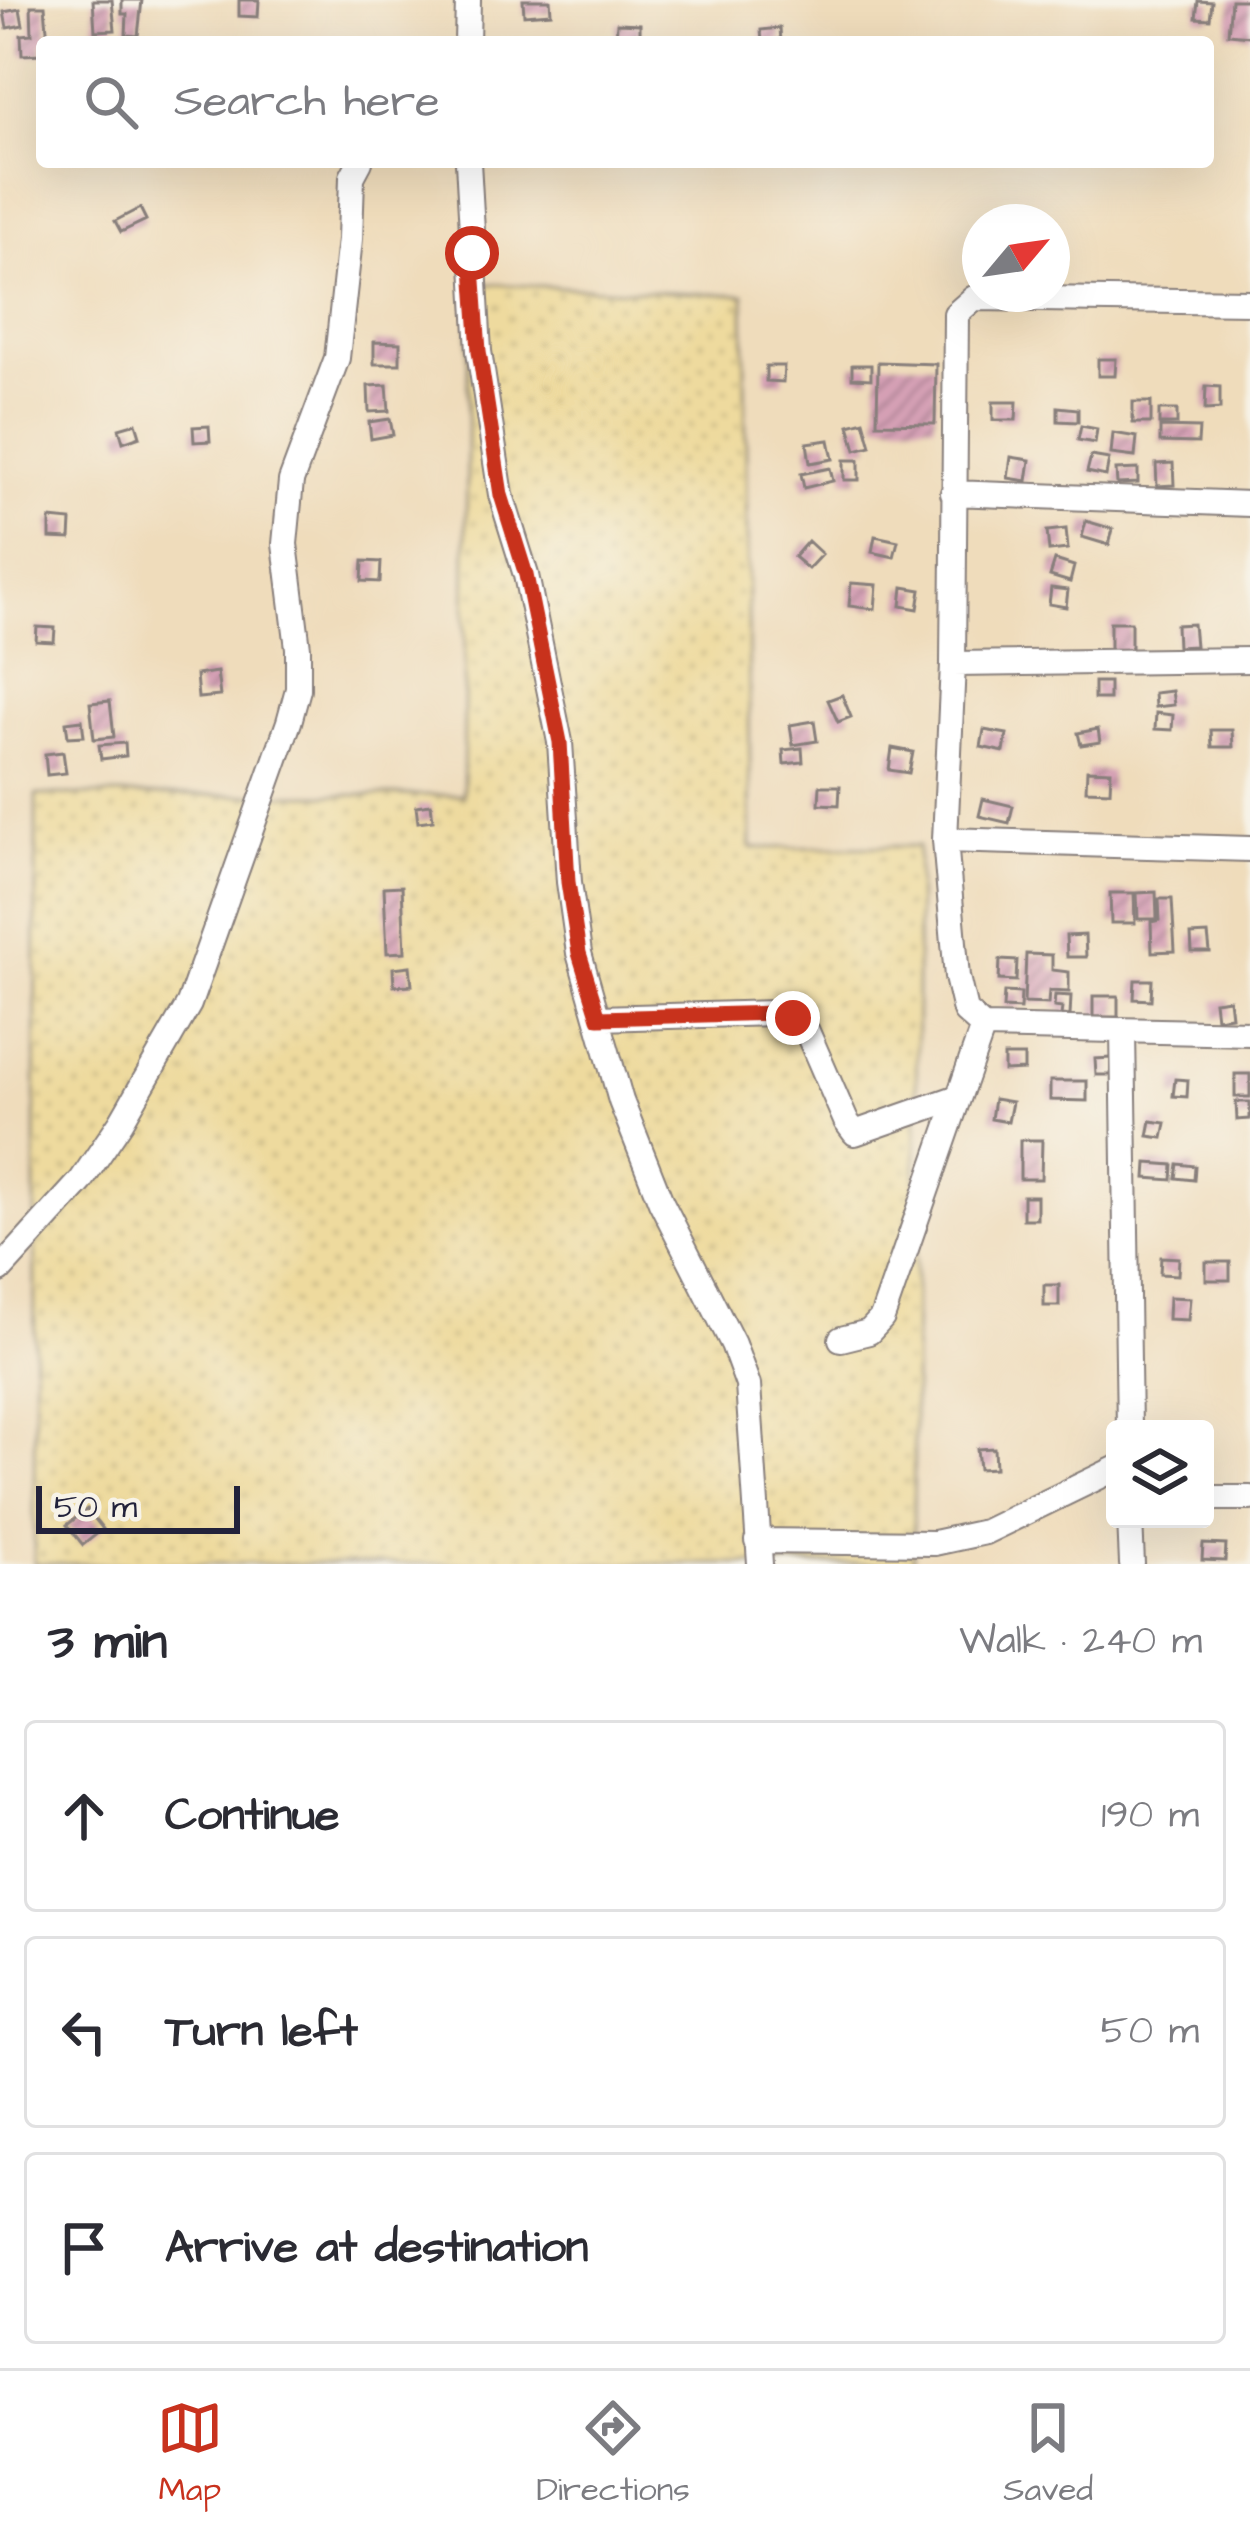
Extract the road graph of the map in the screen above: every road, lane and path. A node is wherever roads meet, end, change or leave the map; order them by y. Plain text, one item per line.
1 (468, 0) edge
2 (467, 36) edge
3 (357, 168) edge
4 (468, 168) edge
5 (1250, 302) edge
6 (953, 493) junction
7 (1250, 504) edge
8 (1250, 660) edge
9 (953, 664) junction
10 (945, 840) junction
11 (1250, 849) edge
12 (599, 1018) junction
13 (983, 1028) junction
14 (1123, 1030) junction
15 (1250, 1033) edge
16 (958, 1096) junction
17 (0, 1270) edge
18 (841, 1339) dead end
19 (1129, 1420) edge
20 (1106, 1473) edge
21 (1214, 1498) edge
22 (1250, 1498) edge
23 (1130, 1528) edge
24 (759, 1553) edge
25 (1132, 1564) edge

1 - 2 street
3 - 17 street
4 - 12 street
5 - 6 street
6 - 7 street
6 - 9 street
8 - 9 street
9 - 10 street
10 - 11 street
10 - 13 street
12 - 16 street
12 - 24 street
13 - 14 street
13 - 16 street
14 - 15 street
14 - 19 street
16 - 18 street
20 - 24 street
21 - 22 street
23 - 25 street

